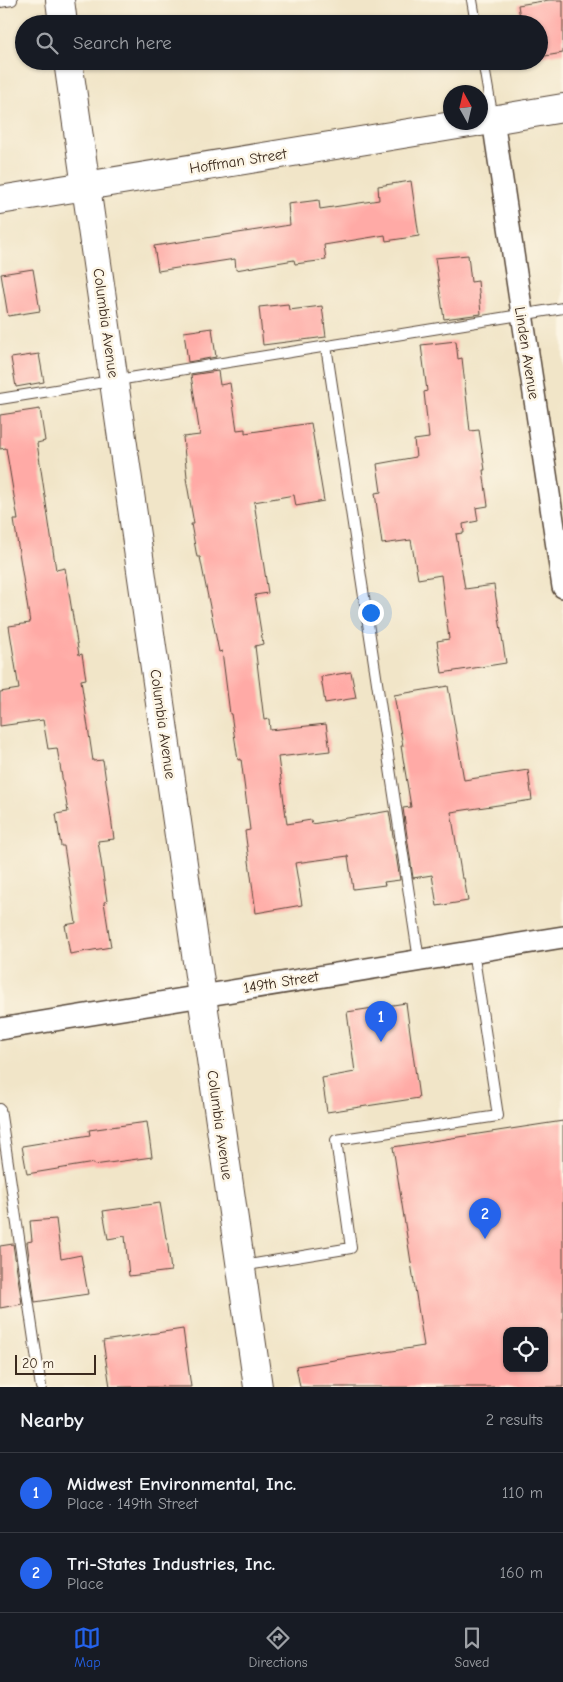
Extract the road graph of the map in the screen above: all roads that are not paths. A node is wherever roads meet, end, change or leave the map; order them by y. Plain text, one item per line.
1 (12, 0) edge
2 (60, 0) edge
3 (472, 0) edge
4 (0, 2) edge
5 (62, 15) edge
6 (474, 15) edge
7 (69, 70) edge
8 (483, 70) edge
9 (483, 85) edge
10 (563, 108) edge
11 (488, 120) edge
12 (443, 128) edge
13 (485, 130) edge
14 (86, 186) junction
15 (0, 200) edge
16 (563, 308) edge
17 (521, 315) junction
18 (326, 346) junction
19 (114, 380) junction
20 (0, 399) edge
21 (563, 587) edge
22 (563, 937) edge
23 (473, 951) junction
24 (419, 960) junction
25 (202, 995) junction
26 (0, 1028) edge
27 (0, 1109) edge
28 (241, 1266) junction
29 (41, 1387) edge
30 (258, 1387) edge

1 - 4 lane
2 - 5 street
3 - 6 lane
7 - 14 street, Columbia Avenue
8 - 9 lane
10 - 11 street, Hoffman Street
12 - 14 street, Hoffman Street
13 - 17 street, Linden Avenue
14 - 15 street, Hoffman Street
14 - 19 street, Columbia Avenue
16 - 17 lane
17 - 18 lane
17 - 21 street, Linden Avenue
18 - 19 lane
18 - 24 lane
19 - 20 lane
19 - 25 street, Columbia Avenue
22 - 23 street, 149th Street
23 - 24 street, 149th Street
23 - 28 lane
24 - 25 street, 149th Street
25 - 26 street, 149th Street
25 - 28 street, Columbia Avenue
27 - 29 lane
28 - 30 street, Columbia Avenue

